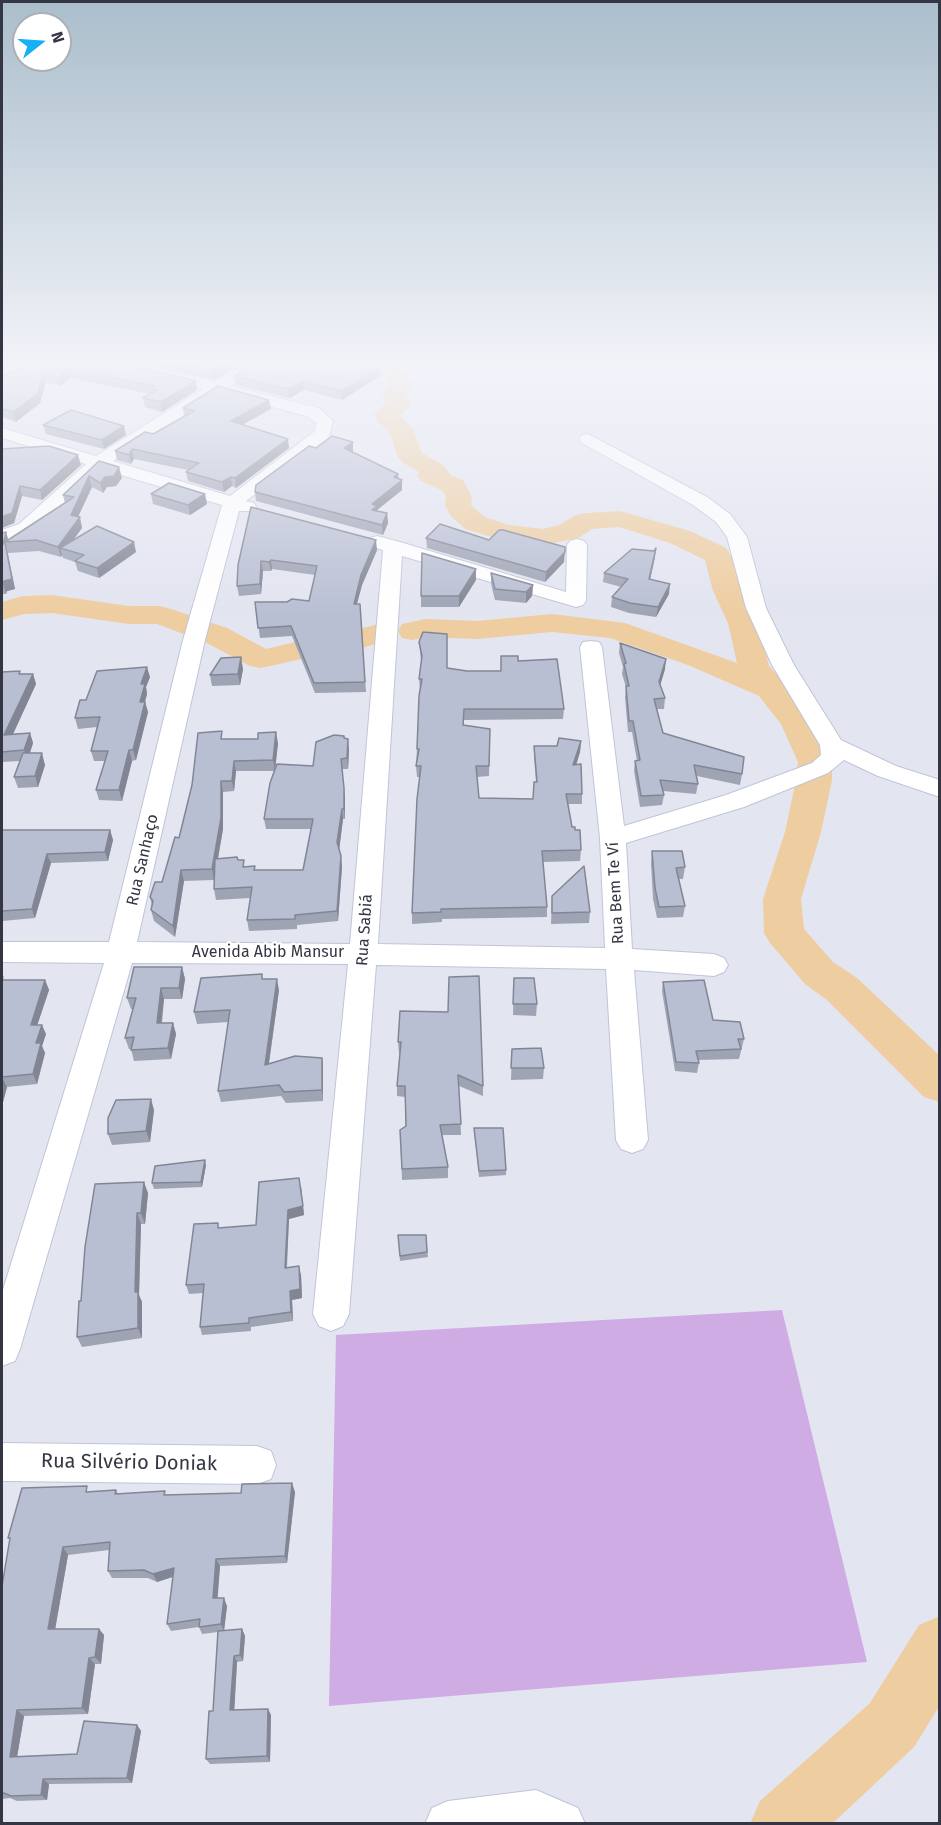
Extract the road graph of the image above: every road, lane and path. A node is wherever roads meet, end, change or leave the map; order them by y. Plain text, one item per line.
1 (38, 445) edge
2 (125, 445) edge
3 (306, 445) edge
4 (599, 445) edge
5 (49, 449) junction
6 (2, 451) edge
7 (97, 463) junction
8 (232, 503) junction
9 (266, 512) edge
10 (2, 536) edge
11 (358, 537) edge
12 (577, 545) dead end
13 (393, 546) junction
14 (591, 647) dead end
15 (832, 745) junction
16 (939, 789) edge
17 (613, 838) junction
18 (2, 952) edge
19 (121, 952) junction
20 (363, 954) junction
21 (619, 959) junction
22 (714, 964) dead end
23 (632, 1140) dead end
24 (331, 1314) dead end
25 (2, 1349) edge
26 (2, 1462) edge
27 (257, 1465) dead end
28 (448, 1824) edge
29 (562, 1824) edge

1 - 5 street
2 - 7 street
3 - 8 street
4 - 15 street
5 - 6 street
5 - 7 street
7 - 8 street
7 - 10 street
8 - 9 street
8 - 19 street, Rua Sanhaço
11 - 13 street
12 - 13 street
13 - 20 street, Rua Sabiá
14 - 17 street, Rua Bem Te Ví
15 - 16 street
15 - 17 street
17 - 21 street, Rua Bem Te Ví
18 - 19 street, Avenida Abib Mansur
19 - 20 street, Avenida Abib Mansur
19 - 25 street, Rua Sanhaço
20 - 21 street, Avenida Abib Mansur
20 - 24 street, Rua Sabiá
21 - 22 street, Avenida Abib Mansur
21 - 23 street, Rua Bem Te Ví
26 - 27 street, Rua Silvério Doniak
28 - 29 street

